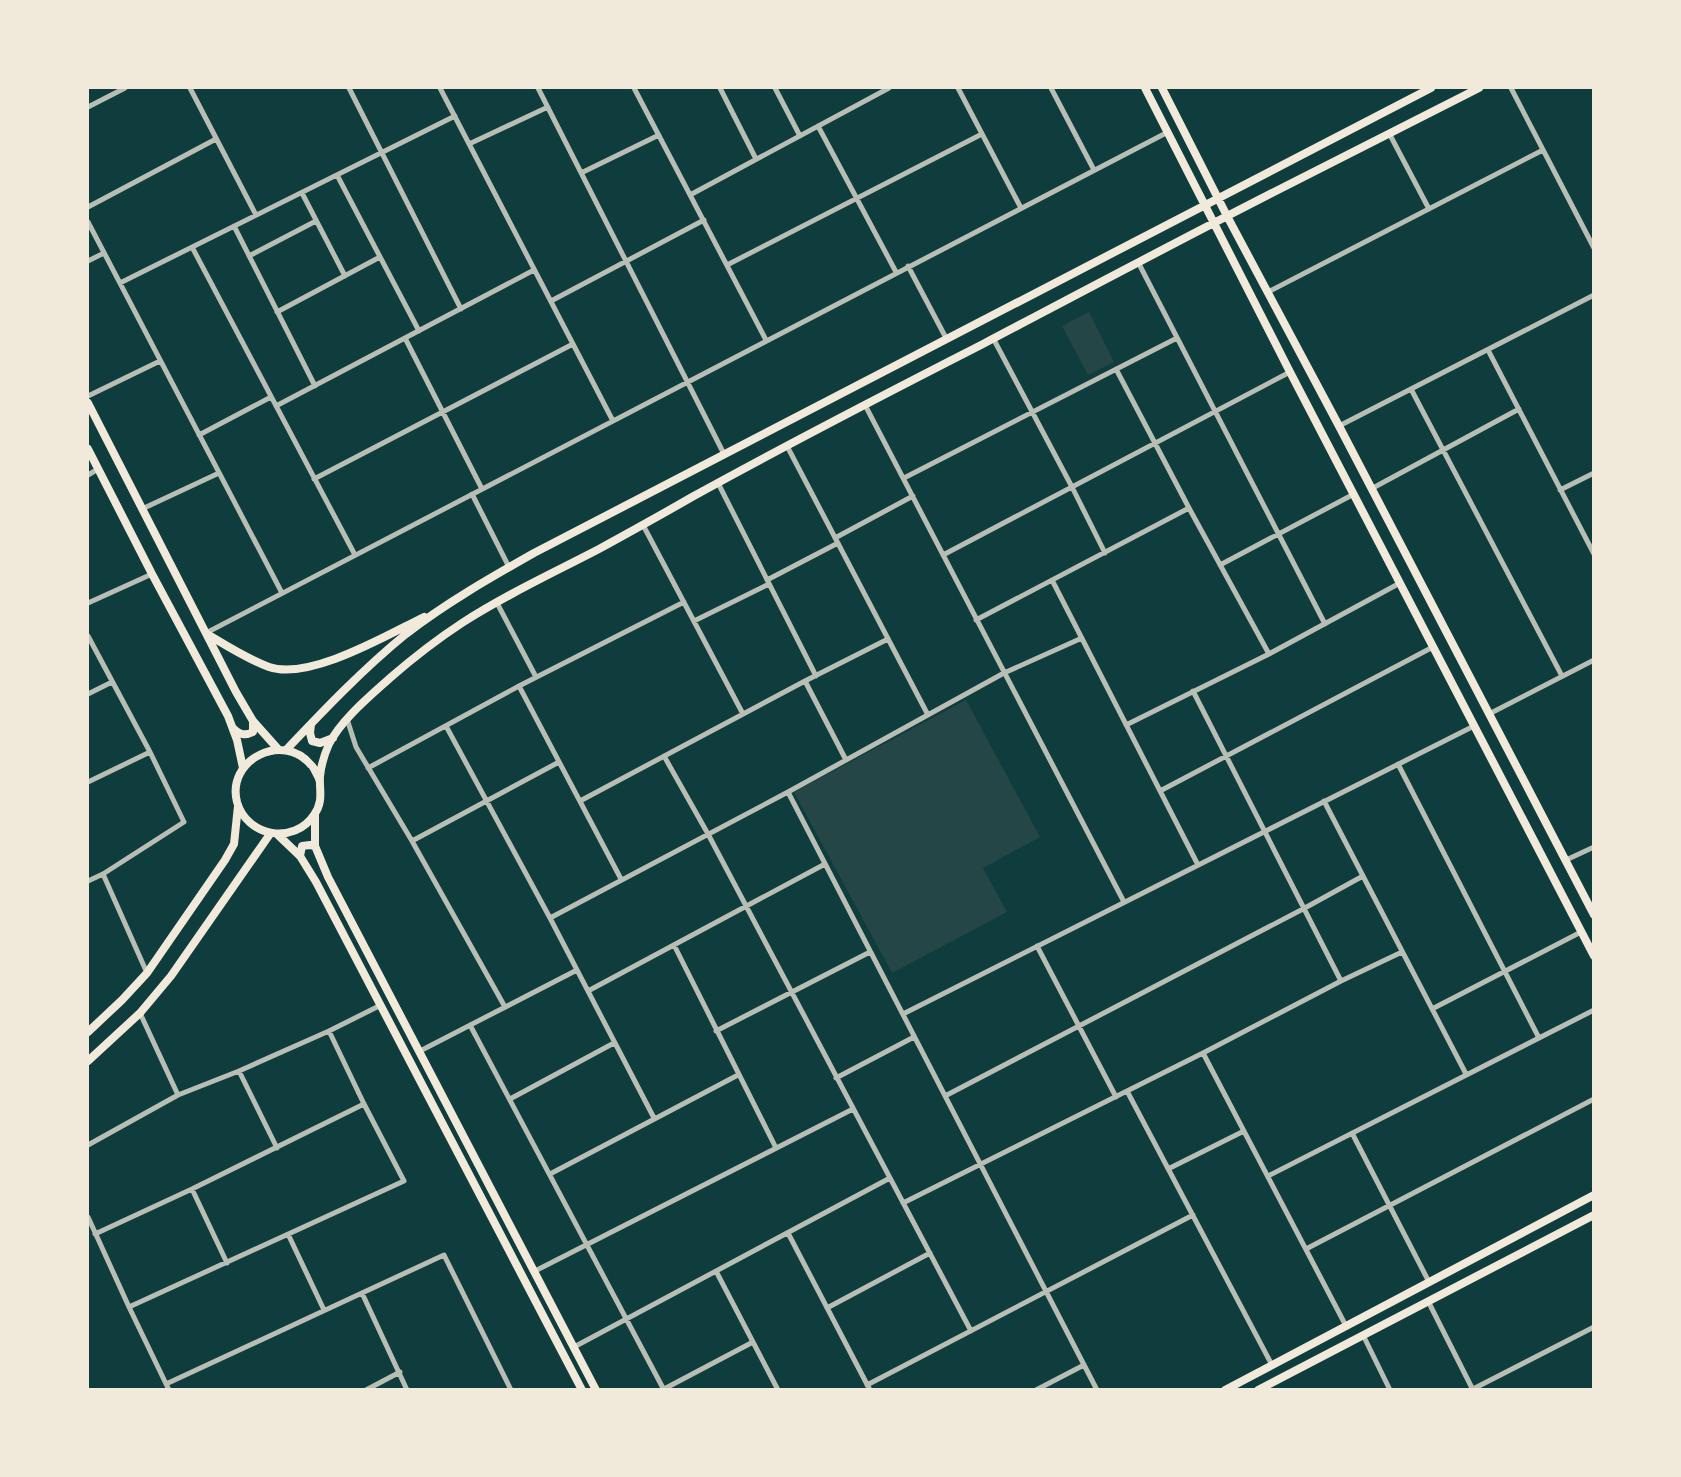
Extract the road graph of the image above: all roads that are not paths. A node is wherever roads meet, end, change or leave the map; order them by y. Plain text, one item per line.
1 (125, 88) edge
2 (190, 88) edge
3 (349, 88) edge
4 (440, 88) edge
5 (538, 88) edge
6 (634, 88) edge
7 (720, 88) edge
8 (775, 88) edge
9 (889, 88) edge
10 (958, 88) edge
11 (1051, 88) edge
12 (1145, 88) edge
13 (1162, 88) edge
14 (1431, 88) edge
15 (1479, 88) edge
16 (1511, 88) edge
17 (88, 107) edge
18 (548, 107) junction
19 (455, 116) junction
20 (818, 126) junction
21 (1168, 132) junction
22 (1389, 133) junction
23 (982, 134) junction
24 (659, 135) junction
25 (800, 136) junction
26 (216, 139) junction
27 (470, 144) junction
28 (1543, 150) junction
29 (382, 153) junction
30 (756, 159) junction
31 (1094, 170) junction
32 (581, 173) junction
33 (337, 175) junction
34 (302, 193) junction
35 (690, 195) junction
36 (1218, 198) junction
37 (856, 199) junction
38 (1205, 205) junction
39 (88, 207) edge
40 (1021, 208) junction
41 (1428, 209) junction
42 (256, 216) junction
43 (1227, 216) junction
44 (704, 220) junction
45 (316, 221) junction
46 (88, 222) edge
47 (1214, 223) junction
48 (234, 226) junction
49 (192, 247) junction
50 (1594, 248) edge
51 (104, 253) junction
52 (248, 256) junction
53 (380, 257) junction
54 (626, 260) junction
55 (88, 261) edge
56 (1138, 262) junction
57 (727, 266) junction
58 (908, 266) junction
59 (534, 270) junction
60 (896, 272) junction
61 (344, 276) junction
62 (120, 283) junction
63 (1268, 292) junction
64 (1594, 296) edge
65 (551, 301) junction
66 (460, 309) junction
67 (277, 312) junction
68 (419, 330) junction
69 (405, 338) junction
70 (946, 338) junction
71 (992, 338) junction
72 (1177, 338) junction
73 (766, 340) junction
74 (573, 344) junction
75 (1488, 350) junction
76 (160, 361) junction
77 (1116, 369) junction
78 (1290, 372) junction
79 (687, 381) junction
80 (314, 386) junction
81 (1411, 389) junction
82 (88, 396) edge
83 (271, 397) junction
84 (88, 403) edge
85 (865, 405) junction
86 (276, 406) junction
87 (1518, 410) junction
88 (1215, 411) junction
89 (442, 412) junction
90 (1031, 413) junction
91 (612, 420) junction
92 (1339, 426) junction
93 (199, 435) junction
94 (1155, 444) junction
95 (787, 446) junction
96 (88, 449) edge
97 (1443, 450) junction
98 (724, 454) junction
99 (98, 469) junction
100 (219, 473) junction
101 (1594, 473) edge
102 (88, 475) edge
103 (904, 478) junction
104 (314, 479) junction
105 (718, 483) junction
106 (1072, 487) junction
107 (482, 489) junction
108 (1371, 489) junction
109 (1560, 490) junction
110 (472, 494) junction
111 (1354, 494) junction
112 (913, 496) junction
113 (1189, 508) junction
114 (142, 509) junction
115 (643, 525) junction
116 (1278, 534) junction
117 (836, 540) junction
118 (1105, 552) junction
119 (1594, 554) edge
120 (944, 555) junction
121 (355, 556) junction
122 (1220, 565) junction
123 (509, 567) junction
124 (152, 574) junction
125 (1052, 580) junction
126 (768, 582) junction
127 (1400, 583) junction
128 (282, 593) junction
129 (497, 602) junction
130 (684, 602) junction
131 (88, 603) edge
132 (446, 606) junction
133 (976, 620) junction
134 (694, 621) junction
135 (1325, 624) junction
136 (206, 633) junction
137 (88, 636) edge
138 (1082, 638) junction
139 (888, 639) junction
140 (1433, 647) junction
141 (1268, 654) junction
142 (1594, 660) edge
143 (1004, 673) junction
144 (816, 676) junction
145 (1562, 676) junction
146 (536, 677) junction
147 (805, 681) junction
148 (112, 682) junction
149 (519, 686) junction
150 (1194, 691) junction
151 (88, 694) edge
152 (743, 714) junction
153 (1489, 714) junction
154 (928, 715) junction
155 (347, 719) junction
156 (254, 720) junction
157 (311, 724) junction
158 (1126, 725) junction
159 (446, 726) junction
160 (1474, 726) junction
161 (233, 728) junction
162 (333, 738) junction
163 (282, 750) junction
164 (150, 752) junction
165 (664, 756) junction
166 (1226, 757) junction
167 (846, 760) junction
168 (559, 762) junction
169 (1398, 764) junction
170 (243, 768) junction
171 (368, 768) junction
172 (319, 779) junction
173 (88, 782) edge
174 (1160, 791) junction
175 (788, 792) junction
176 (486, 801) junction
177 (580, 801) junction
178 (1324, 802) junction
179 (238, 806) junction
180 (315, 814) junction
181 (1265, 832) junction
182 (270, 834) junction
183 (278, 834) junction
184 (708, 834) junction
185 (412, 841) junction
186 (315, 846) junction
187 (1594, 847) edge
188 (300, 856) junction
189 (1566, 860) junction
190 (825, 864) junction
191 (1198, 865) junction
192 (103, 874) junction
193 (1363, 876) junction
194 (621, 879) junction
195 (88, 881) edge
196 (1124, 902) junction
197 (746, 906) junction
198 (1304, 909) junction
199 (1594, 914) edge
200 (550, 918) junction
201 (1581, 932) junction
202 (674, 945) junction
203 (1036, 946) junction
204 (870, 952) junction
205 (1402, 952) junction
206 (1594, 956) edge
207 (576, 970) junction
208 (1505, 972) junction
209 (147, 973) junction
210 (1341, 981) junction
211 (588, 991) junction
212 (792, 993) junction
213 (381, 1005) junction
214 (505, 1007) junction
215 (1432, 1009) junction
216 (1594, 1010) edge
217 (140, 1013) junction
218 (903, 1014) junction
219 (470, 1025) junction
220 (1078, 1026) junction
221 (328, 1030) junction
222 (716, 1031) junction
223 (88, 1032) edge
224 (914, 1037) junction
225 (1539, 1038) junction
226 (614, 1042) junction
227 (420, 1051) junction
228 (1203, 1052) junction
229 (88, 1060) edge
230 (239, 1071) junction
231 (1466, 1074) junction
232 (738, 1075) junction
233 (836, 1078) junction
234 (1127, 1091) junction
235 (178, 1095) junction
236 (945, 1096) junction
237 (1116, 1097) junction
238 (510, 1099) junction
239 (1594, 1099) edge
240 (364, 1104) junction
241 (853, 1109) junction
242 (654, 1118) junction
243 (1244, 1131) junction
244 (1352, 1133) junction
245 (88, 1145) edge
246 (277, 1148) junction
247 (776, 1148) junction
248 (981, 1165) junction
249 (1168, 1170) junction
250 (550, 1174) junction
251 (1268, 1176) junction
252 (890, 1178) junction
253 (192, 1189) junction
254 (1594, 1195) edge
255 (903, 1203) junction
256 (1389, 1205) junction
257 (1594, 1215) edge
258 (1193, 1216) junction
259 (88, 1217) edge
260 (788, 1233) junction
261 (95, 1234) junction
262 (288, 1234) junction
263 (588, 1244) junction
264 (1306, 1249) junction
265 (930, 1253) junction
266 (227, 1263) junction
267 (535, 1271) junction
268 (716, 1271) junction
269 (1429, 1282) junction
270 (1046, 1292) junction
271 (362, 1293) junction
272 (1428, 1301) junction
273 (129, 1307) junction
274 (827, 1308) junction
275 (324, 1310) junction
276 (627, 1319) junction
277 (1346, 1326) junction
278 (1594, 1327) edge
279 (971, 1331) junction
280 (1363, 1335) junction
281 (753, 1342) junction
282 (574, 1347) junction
283 (1084, 1365) junction
284 (1272, 1365) junction
285 (400, 1372) junction
286 (168, 1387) edge
287 (868, 1387) edge
288 (664, 1389) edge
289 (1473, 1389) edge
290 (366, 1390) edge
291 (407, 1390) edge
292 (510, 1390) edge
293 (582, 1390) edge
294 (596, 1390) edge
295 (778, 1390) edge
296 (1036, 1390) edge
297 (1097, 1390) edge
298 (1225, 1390) edge
299 (1258, 1390) edge
300 (1390, 1390) edge

1 - 17 street
2 - 26 street
3 - 29 street
4 - 19 street
5 - 18 street
6 - 24 street
7 - 30 street
8 - 25 street
9 - 20 street
10 - 23 street
11 - 31 street
12 - 21 main road
13 - 36 main road
14 - 36 main road
15 - 22 main road
16 - 28 street
18 - 27 street
18 - 32 street
19 - 27 street
19 - 29 street
20 - 25 street
20 - 37 street
21 - 31 street
21 - 38 main road
22 - 41 street
22 - 43 main road
23 - 37 street
23 - 40 street
24 - 32 street
24 - 35 street
25 - 30 street
26 - 39 street
26 - 42 street
27 - 59 street
28 - 41 street
28 - 50 street
29 - 33 street
29 - 66 street
30 - 35 street
31 - 40 street
32 - 54 street
33 - 34 street
33 - 53 street
34 - 42 street
34 - 45 street
35 - 44 street
36 - 38 main road
36 - 43 main road
37 - 57 street
37 - 60 street
38 - 47 main road
38 - 70 main road
40 - 58 street
41 - 63 street
42 - 48 street
43 - 47 main road
43 - 63 main road
44 - 54 street
44 - 57 street
45 - 52 street
45 - 61 street
46 - 51 street
47 - 56 main road
47 - 78 main road
48 - 49 street
48 - 52 street
49 - 62 street
49 - 83 street
51 - 55 street
51 - 62 street
52 - 67 street
53 - 61 street
53 - 68 street
54 - 65 street
54 - 79 street
56 - 71 main road
56 - 72 street
57 - 73 street
58 - 60 street
58 - 70 street
59 - 65 street
59 - 66 street
60 - 73 street
61 - 67 street
62 - 76 street
63 - 92 main road
64 - 75 street
65 - 74 street
66 - 68 street
67 - 80 street
68 - 69 street
69 - 80 street
69 - 89 street
70 - 98 main road
71 - 85 main road
71 - 90 street
72 - 77 street
72 - 88 street
73 - 79 street
74 - 89 street
74 - 91 street
75 - 81 street
75 - 87 street
76 - 82 street
76 - 93 street
77 - 90 street
77 - 94 street
78 - 88 street
78 - 111 main road
79 - 91 street
79 - 98 street
80 - 86 street
81 - 92 street
81 - 97 street
83 - 86 street
83 - 93 street
84 - 114 main road
85 - 95 main road
85 - 103 street
86 - 104 street
87 - 97 street
87 - 109 street
88 - 94 street
88 - 116 street
89 - 104 street
89 - 107 street
90 - 103 street
90 - 106 street
91 - 107 street
92 - 108 main road
93 - 100 street
94 - 106 street
94 - 113 street
95 - 105 main road
95 - 117 street
96 - 99 main road
97 - 108 street
97 - 145 street
98 - 123 main road
99 - 102 street
99 - 124 main road
100 - 114 street
100 - 128 street
101 - 109 street
103 - 112 street
104 - 121 street
105 - 115 main road
105 - 126 street
106 - 118 street
106 - 120 street
107 - 110 street
108 - 153 main road
109 - 119 street
110 - 121 street
110 - 123 street
111 - 116 street
111 - 127 main road
112 - 117 street
112 - 120 street
113 - 118 street
113 - 122 street
114 - 136 main road
115 - 129 main road
115 - 130 street
116 - 122 street
116 - 135 street
117 - 126 street
117 - 139 street
118 - 125 street
120 - 133 street
121 - 128 street
122 - 141 street
123 - 132 main road
124 - 131 street
124 - 161 main road
125 - 133 street
125 - 138 street
126 - 134 street
126 - 144 street
127 - 135 street
127 - 140 main road
128 - 136 street
129 - 146 street
129 - 155 main road
130 - 134 street
130 - 146 street
132 - 136 main road
132 - 157 main road
133 - 143 street
134 - 152 street
135 - 141 street
136 - 156 main road
137 - 148 street
138 - 143 street
138 - 158 street
139 - 144 street
139 - 154 street
140 - 160 main road
140 - 166 street
141 - 150 street
142 - 145 street
143 - 154 street
143 - 196 street
144 - 147 street
145 - 153 street
146 - 149 street
147 - 152 street
147 - 167 street
148 - 151 street
148 - 164 street
149 - 159 street
149 - 168 street
150 - 158 street
150 - 166 street
152 - 165 street
153 - 189 main road
154 - 167 street
155 - 162 main road
155 - 171 street
156 - 161 main road
156 - 163 main road
157 - 162 main road
157 - 163 main road
158 - 174 street
159 - 171 street
159 - 176 street
160 - 169 street
160 - 201 main road
161 - 170 main road
162 - 172 main road
163 - 170 main road
163 - 172 main road
164 - 173 street
164 - 192 street
165 - 177 street
165 - 184 street
166 - 174 street
166 - 181 street
167 - 175 street
168 - 176 street
168 - 177 street
169 - 178 street
169 - 208 street
170 - 179 main road
171 - 185 street
172 - 180 main road
174 - 191 street
175 - 184 street
175 - 190 street
176 - 185 street
176 - 200 street
177 - 194 street
178 - 181 street
178 - 193 street
179 - 182 main road
179 - 209 main road
180 - 183 main road
180 - 186 main road
181 - 191 street
181 - 198 street
182 - 183 main road
182 - 217 main road
183 - 188 main road
184 - 194 street
184 - 197 street
185 - 214 street
186 - 188 main road
186 - 227 main road
187 - 189 street
188 - 213 main road
189 - 199 main road
190 - 197 street
190 - 204 street
191 - 196 street
192 - 195 street
192 - 209 street
193 - 198 street
193 - 205 street
194 - 200 street
196 - 203 street
197 - 202 street
197 - 212 street
198 - 210 street
198 - 220 street
200 - 207 street
201 - 206 main road
201 - 208 street
202 - 211 street
202 - 222 street
203 - 218 street
203 - 220 street
204 - 212 street
204 - 218 street
205 - 210 street
205 - 215 street
207 - 211 street
207 - 214 street
208 - 215 street
208 - 225 street
209 - 223 main road
210 - 228 street
211 - 226 street
212 - 222 street
212 - 233 street
213 - 221 street
213 - 293 main road
214 - 219 street
215 - 231 street
216 - 225 street
217 - 229 main road
217 - 235 street
218 - 224 street
219 - 227 street
219 - 238 street
220 - 236 street
220 - 237 street
221 - 230 street
221 - 240 street
222 - 232 street
224 - 233 street
224 - 236 street
225 - 231 street
226 - 238 street
226 - 242 street
227 - 267 main road
228 - 234 street
228 - 243 street
230 - 235 street
230 - 246 street
231 - 244 street
232 - 242 street
232 - 247 street
233 - 241 street
234 - 237 street
234 - 249 street
235 - 245 street
236 - 248 street
237 - 248 street
238 - 250 street
239 - 256 street
240 - 246 street
240 - 262 street
241 - 247 street
241 - 252 street
242 - 250 street
243 - 249 street
243 - 251 street
244 - 251 street
244 - 256 street
246 - 253 street
247 - 263 street
248 - 255 street
248 - 270 street
249 - 258 street
250 - 263 street
251 - 264 street
252 - 255 street
252 - 260 street
253 - 261 street
253 - 266 street
254 - 269 main road
255 - 265 street
256 - 264 street
256 - 269 street
257 - 272 main road
258 - 270 street
258 - 284 street
259 - 261 street
260 - 268 street
260 - 274 street
261 - 273 street
262 - 266 street
262 - 275 street
263 - 267 street
263 - 276 street
264 - 277 street
265 - 274 street
265 - 279 street
266 - 273 street
267 - 282 main road
268 - 276 street
268 - 281 street
269 - 277 main road
270 - 279 street
270 - 283 street
271 - 275 street
271 - 285 street
271 - 292 street
272 - 280 main road
272 - 289 street
273 - 286 street
274 - 287 street
275 - 286 street
276 - 282 street
276 - 288 street
277 - 284 main road
278 - 289 street
279 - 287 street
280 - 299 main road
280 - 300 street
281 - 288 street
281 - 295 street
282 - 294 main road
283 - 296 street
283 - 297 street
284 - 298 main road
285 - 290 street
285 - 291 street

